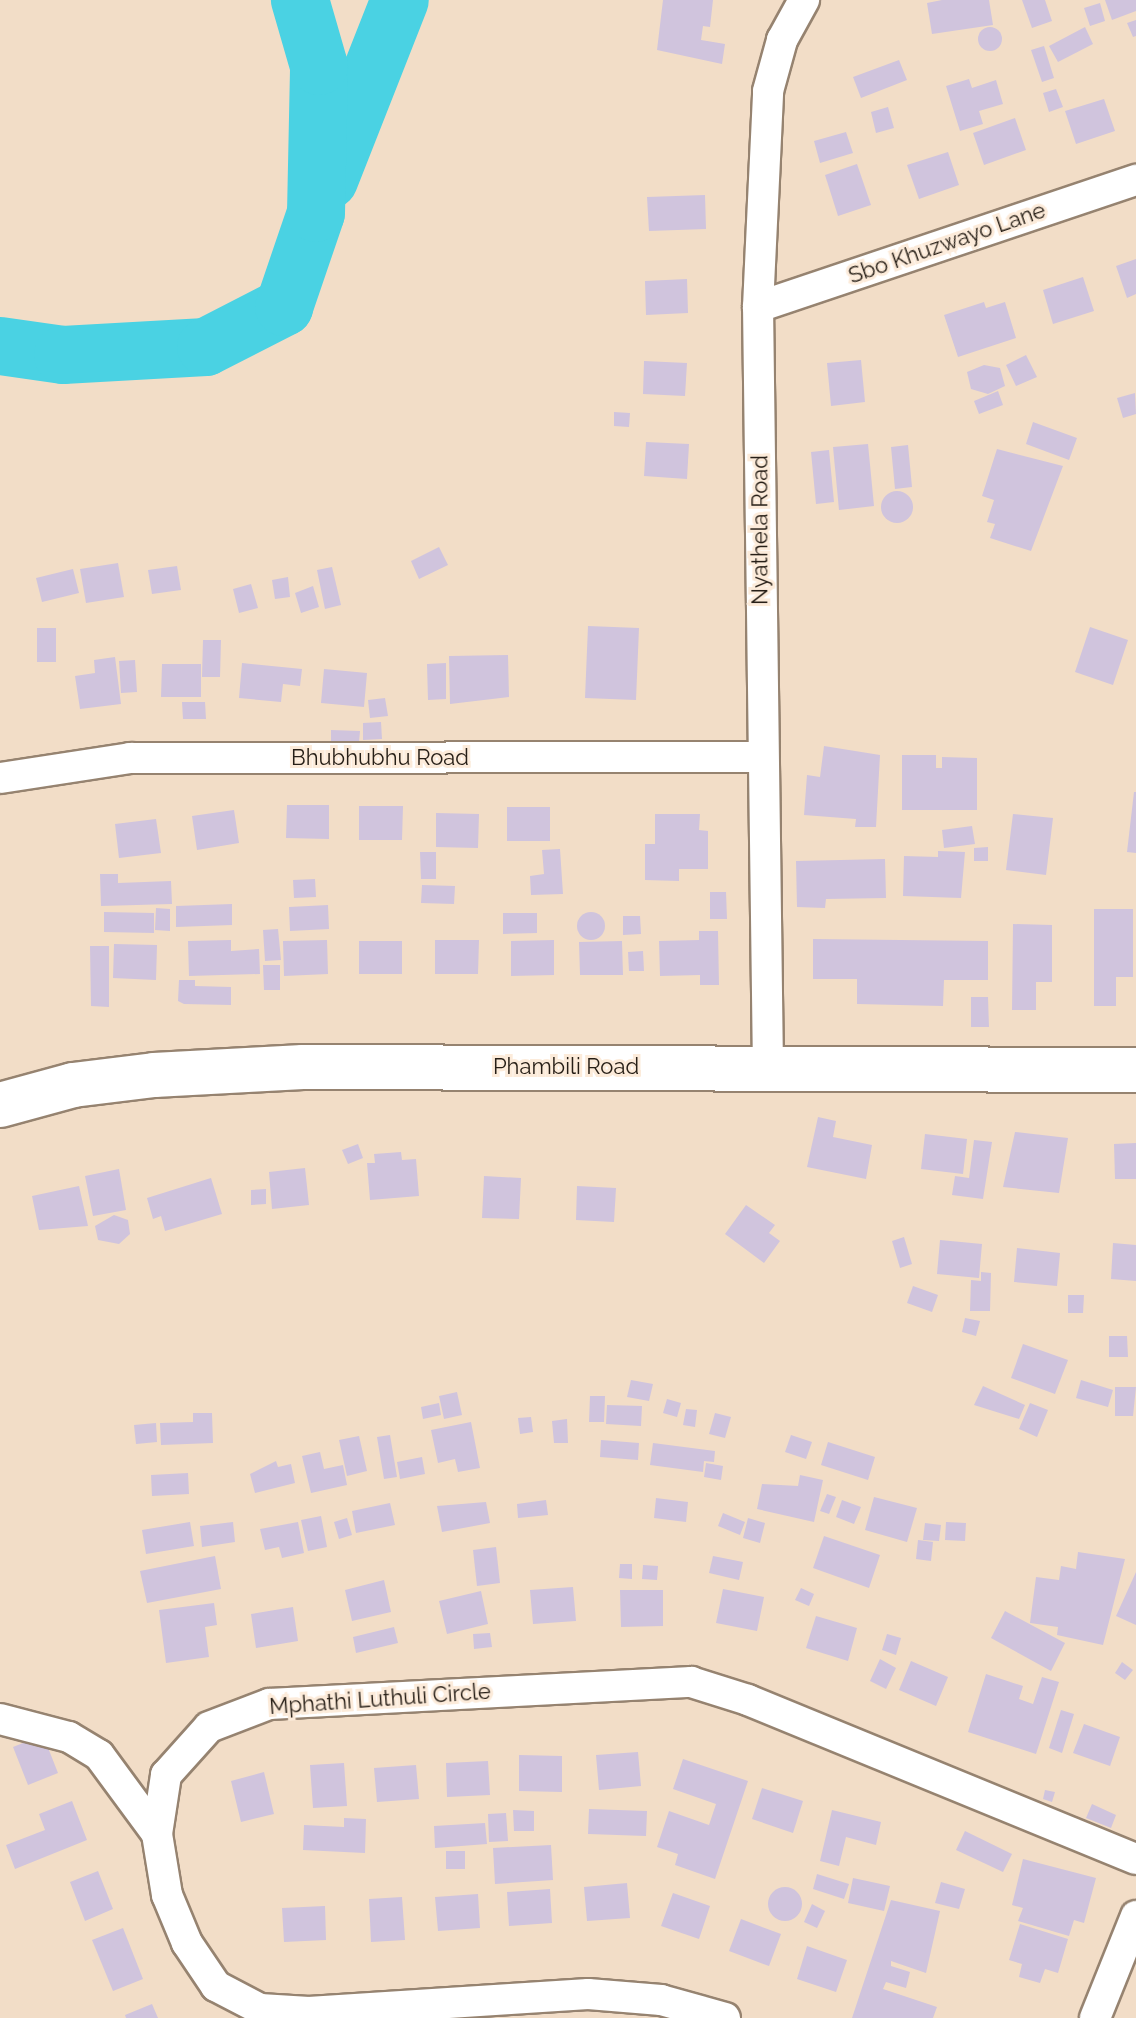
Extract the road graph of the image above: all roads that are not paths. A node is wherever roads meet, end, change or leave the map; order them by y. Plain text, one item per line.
1 (804, 0) edge
2 (1136, 180) edge
3 (758, 307) junction
4 (762, 757) junction
5 (0, 778) edge
6 (768, 1069) junction
7 (1136, 1070) edge
8 (0, 1105) edge
9 (0, 1719) edge
10 (157, 1834) junction
11 (1136, 1859) edge
12 (1136, 1916) edge
13 (725, 2018) edge
14 (1095, 2018) edge

1 - 3 street, Nyathela Road
2 - 3 street, Sbo Khuzwayo Lane
3 - 4 street, Nyathela Road
4 - 5 street, Bhubhubhu Road
4 - 6 street, Nyathela Road
6 - 7 street, Phambili Road
6 - 8 street, Phambili Road
9 - 10 street
10 - 11 street, Mphathi Luthuli Circle
10 - 13 street, Mphathi Luthuli Circle
12 - 14 street

